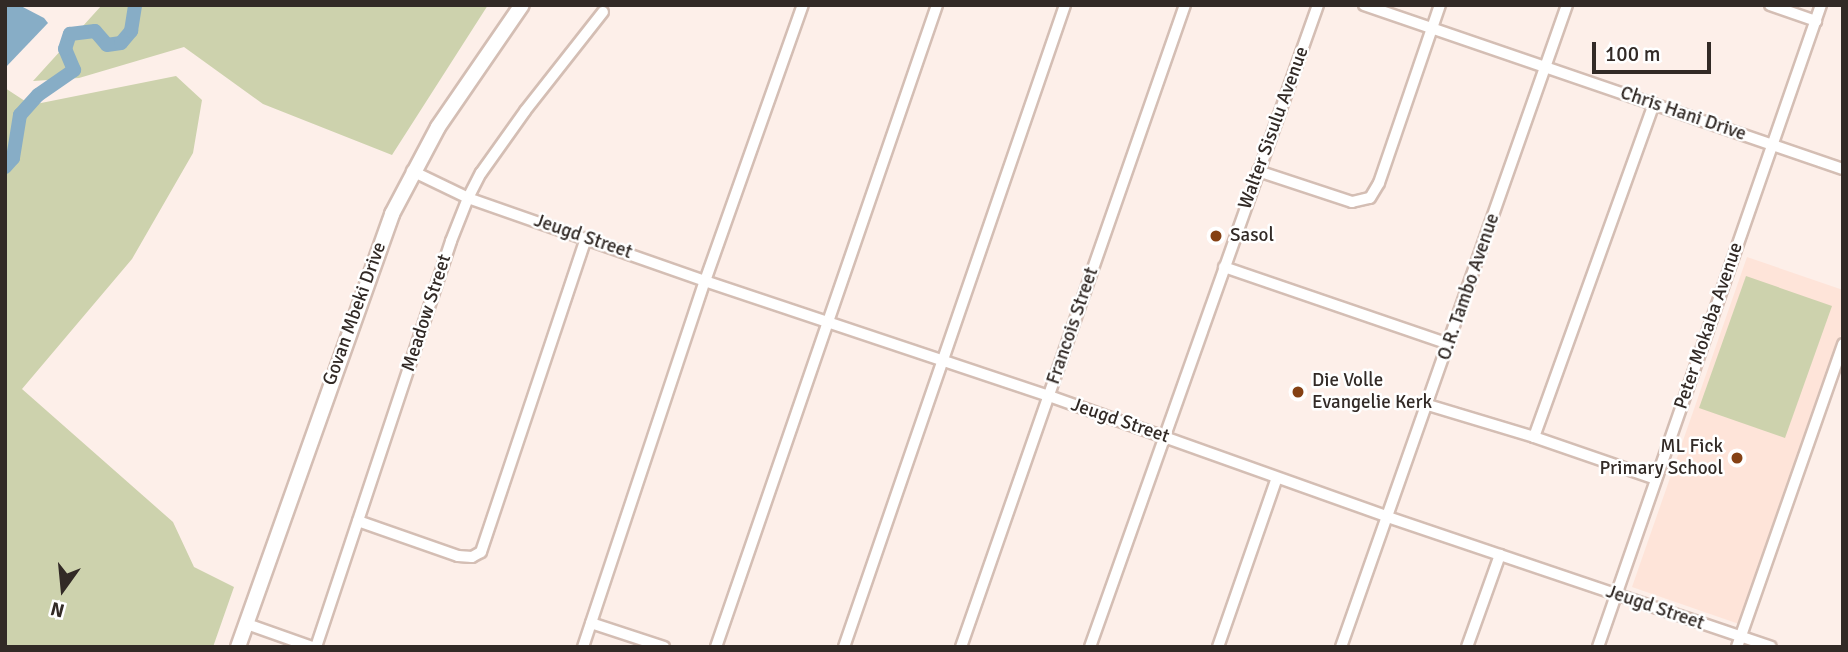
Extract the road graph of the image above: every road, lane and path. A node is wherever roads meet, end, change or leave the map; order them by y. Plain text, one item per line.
1 (522, 5) edge
2 (803, 5) edge
3 (937, 5) edge
4 (1065, 5) edge
5 (1185, 5) edge
6 (1318, 5) edge
7 (1364, 5) edge
8 (1440, 5) edge
9 (1567, 5) edge
10 (1770, 5) edge
11 (1821, 5) edge
12 (603, 12) dead end
13 (1816, 21) junction
14 (1433, 29) junction
15 (1545, 66) junction
16 (1654, 104) junction
17 (1773, 145) junction
18 (1843, 169) edge
19 (412, 171) junction
20 (1258, 171) junction
21 (468, 198) junction
22 (586, 238) junction
23 (1224, 267) junction
24 (705, 281) junction
25 (827, 322) junction
26 (1449, 344) junction
27 (1843, 344) edge
28 (942, 361) junction
29 (1049, 396) junction
30 (1428, 405) junction
31 (1164, 436) junction
32 (1534, 436) junction
33 (1277, 478) junction
34 (1656, 479) junction
35 (1388, 517) junction
36 (358, 521) junction
37 (1500, 555) junction
38 (1617, 595) junction
39 (591, 623) junction
40 (247, 624) junction
41 (1739, 642) edge
42 (238, 647) edge
43 (314, 647) edge
44 (583, 647) edge
45 (663, 647) edge
46 (716, 647) edge
47 (844, 647) edge
48 (961, 647) edge
49 (1090, 647) edge
50 (1218, 647) edge
51 (1341, 647) edge
52 (1467, 647) edge
53 (1598, 647) edge
54 (1771, 647) edge

1 - 19 main road, Govan Mbeki Drive
2 - 24 street
3 - 25 street
4 - 28 street
5 - 29 street, Francois Street
6 - 20 street, Walter Sisulu Avenue
7 - 14 street, Chris Hani Drive
8 - 14 street
9 - 15 street, O.R. Tambo Avenue
10 - 13 street
11 - 13 street, Peter Mokaba Avenue
12 - 21 street, Meadow Street
13 - 17 street, Peter Mokaba Avenue
14 - 15 street, Chris Hani Drive
14 - 20 street
15 - 16 street, Chris Hani Drive
15 - 26 street, O.R. Tambo Avenue
16 - 17 street, Chris Hani Drive
16 - 32 street
17 - 18 street, Chris Hani Drive
17 - 34 street, Peter Mokaba Avenue
19 - 21 street, Jeugd Street
19 - 40 main road, Govan Mbeki Drive
20 - 23 street, Walter Sisulu Avenue
21 - 22 street, Jeugd Street
21 - 36 street, Meadow Street
22 - 24 street, Jeugd Street
22 - 36 street
23 - 26 street
23 - 31 street, Walter Sisulu Avenue
24 - 25 street, Jeugd Street
24 - 39 street
25 - 28 street, Jeugd Street
25 - 46 street
26 - 30 street, O.R. Tambo Avenue
27 - 41 street
28 - 29 street, Jeugd Street
28 - 47 street
29 - 31 street, Jeugd Street
29 - 48 street, Francois Street
30 - 32 street
30 - 35 street, O.R. Tambo Avenue
31 - 33 street, Jeugd Street
31 - 49 street, Walter Sisulu Avenue
32 - 34 street
33 - 35 street, Jeugd Street
33 - 50 street
34 - 38 street, Peter Mokaba Avenue
35 - 37 street, Jeugd Street
35 - 51 street, O.R. Tambo Avenue
36 - 43 street, Meadow Street
37 - 38 street, Jeugd Street
37 - 52 street
38 - 41 street, Jeugd Street
38 - 53 street, Peter Mokaba Avenue
39 - 44 street
39 - 45 street
40 - 42 main road, Govan Mbeki Drive
40 - 43 street
41 - 54 street, Jeugd Street

